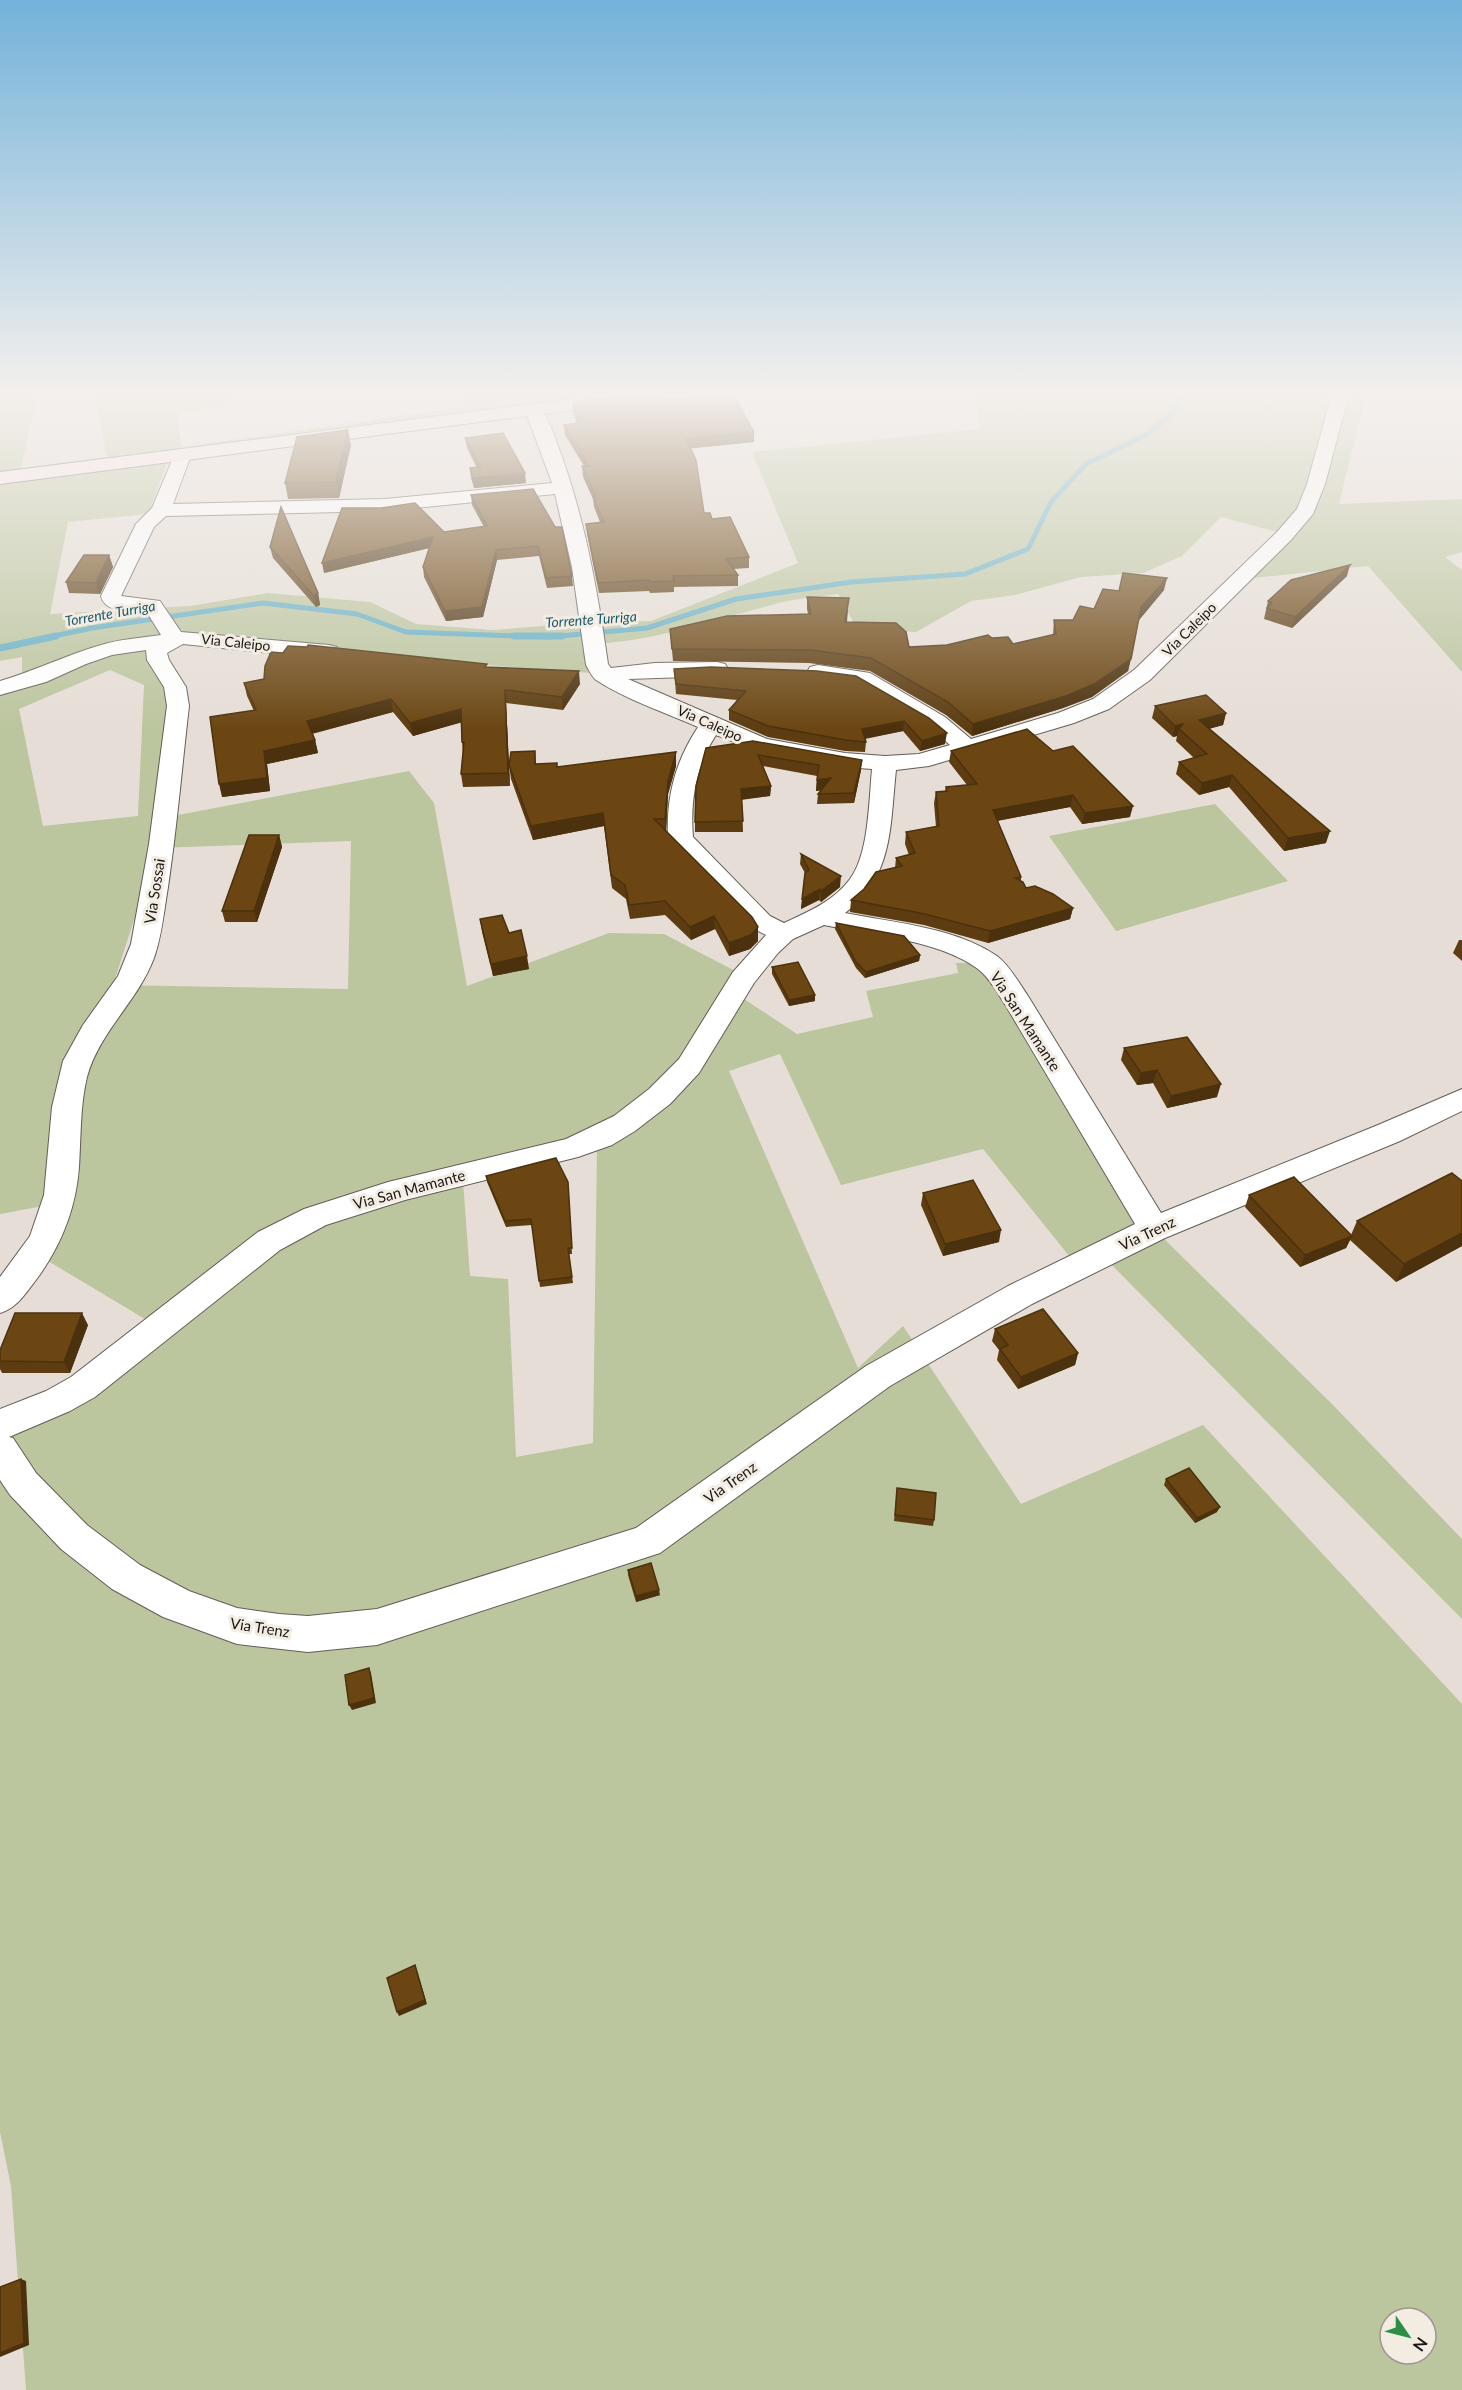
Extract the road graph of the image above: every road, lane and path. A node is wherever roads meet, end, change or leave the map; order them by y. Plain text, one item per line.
1 (163, 506) edge
2 (361, 506) edge
3 (567, 506) edge
4 (1308, 506) edge
5 (161, 510) junction
6 (172, 635) junction
7 (352, 654) edge
8 (735, 669) edge
9 (793, 671) edge
10 (574, 674) edge
11 (606, 675) junction
12 (0, 688) edge
13 (711, 725) junction
14 (967, 747) junction
15 (885, 763) junction
16 (821, 916) junction
17 (784, 933) junction
18 (1462, 1099) edge
19 (1154, 1228) junction
20 (0, 1300) edge
21 (0, 1425) edge
22 (0, 1449) edge

1 - 5 street
2 - 5 street
3 - 11 street
4 - 14 street, Via Caleipo
5 - 6 street
6 - 7 street, Via Caleipo
6 - 12 street
6 - 20 street, Via Sossai
8 - 11 street
9 - 14 street
10 - 11 street, Via Caleipo
11 - 13 street, Via Caleipo
13 - 15 street, Via Caleipo
13 - 17 street
14 - 15 street, Via Caleipo
15 - 16 street, Via San Mamante
16 - 17 street, Via San Mamante
16 - 19 street, Via San Mamante
17 - 21 street, Via San Mamante
18 - 19 street, Via Trenz
19 - 22 street, Via Trenz

